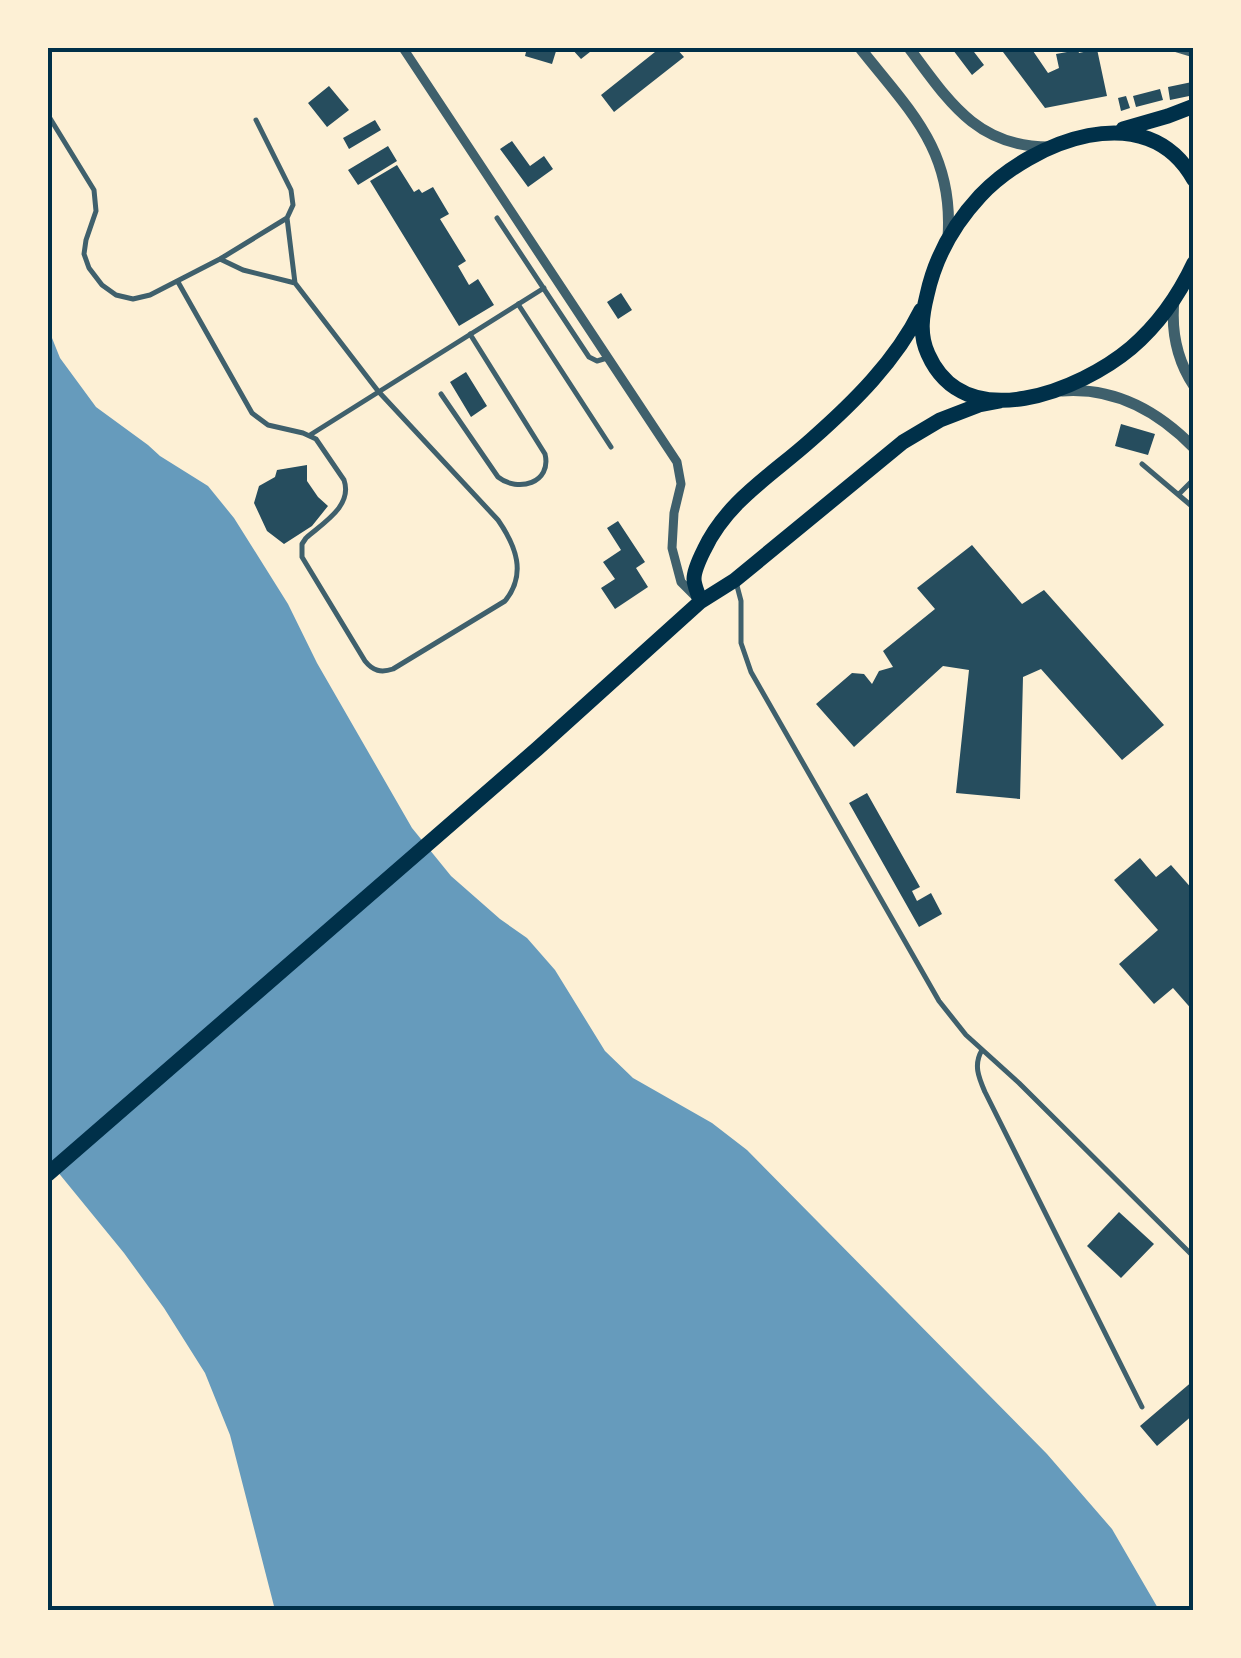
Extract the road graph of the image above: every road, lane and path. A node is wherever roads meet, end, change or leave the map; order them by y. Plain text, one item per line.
1 (403, 48) edge
2 (860, 48) edge
3 (909, 48) edge
4 (1171, 48) edge
5 (1194, 55) edge
6 (1194, 106) edge
7 (48, 115) edge
8 (256, 120) dead end
9 (1109, 132) junction
10 (1053, 147) junction
11 (1194, 180) edge
12 (287, 218) junction
13 (497, 218) dead end
14 (948, 240) junction
15 (220, 259) junction
16 (1194, 263) edge
17 (178, 282) junction
18 (295, 284) junction
19 (544, 288) junction
20 (1174, 300) junction
21 (925, 301) junction
22 (518, 304) junction
23 (470, 334) junction
24 (610, 358) junction
25 (1194, 386) edge
26 (378, 391) junction
27 (1052, 392) junction
28 (441, 394) dead end
29 (1000, 401) junction
30 (310, 435) junction
31 (611, 447) dead end
32 (1194, 448) edge
33 (1142, 464) dead end
34 (1194, 479) edge
35 (1179, 494) junction
36 (1194, 508) edge
37 (735, 580) junction
38 (700, 602) junction
39 (982, 1050) junction
40 (48, 1174) edge
41 (1194, 1256) edge
42 (1142, 1407) dead end

1 - 24 street
2 - 14 street
3 - 10 street
4 - 5 lane
6 - 9 main road
7 - 17 lane
8 - 12 lane
9 - 10 main road
9 - 11 main road
10 - 14 main road
12 - 15 lane
12 - 18 lane
13 - 19 lane
14 - 21 main road
15 - 17 lane
15 - 18 lane
16 - 20 main road
17 - 30 lane
18 - 26 lane
19 - 22 lane
19 - 24 lane
20 - 25 street
20 - 27 main road
21 - 29 main road
21 - 38 main road
22 - 23 lane
22 - 31 lane
23 - 26 lane
23 - 28 lane
24 - 38 street
26 - 30 lane
26 - 30 lane
27 - 29 main road
27 - 32 street
29 - 37 main road
33 - 35 lane
34 - 35 lane
35 - 36 lane
37 - 38 main road
37 - 39 lane
38 - 40 main road
39 - 41 lane
39 - 42 lane

